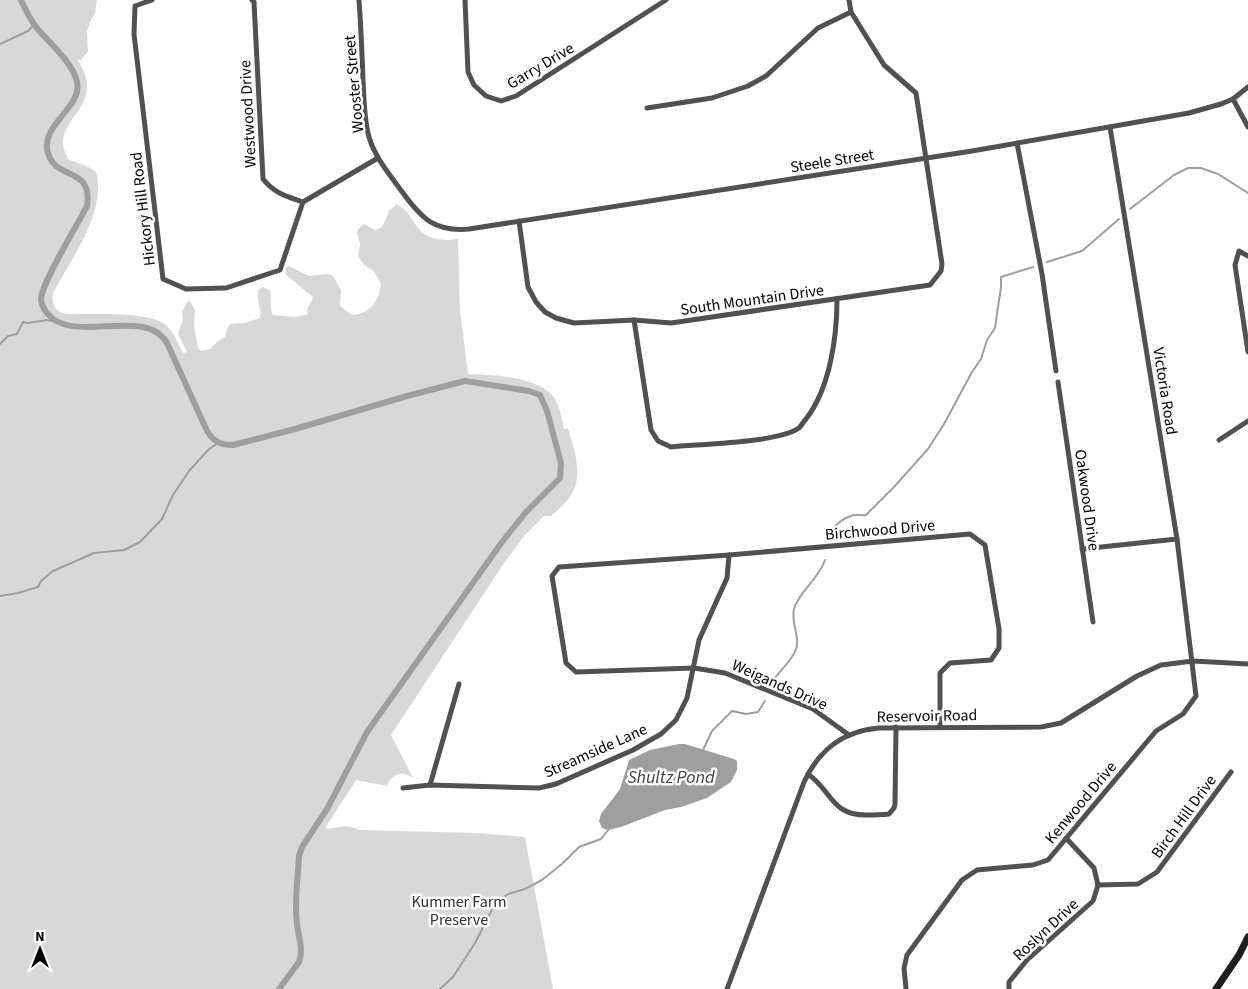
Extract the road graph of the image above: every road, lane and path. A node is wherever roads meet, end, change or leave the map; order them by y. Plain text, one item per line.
1 (152, 0) edge
2 (252, 0) edge
3 (359, 0) edge
4 (465, 0) edge
5 (666, 0) edge
6 (849, 0) edge
7 (852, 12) junction
8 (1248, 87) edge
9 (1233, 99) junction
10 (647, 108) dead end
11 (1110, 127) junction
12 (1248, 127) edge
13 (1017, 143) junction
14 (378, 158) junction
15 (926, 158) junction
16 (303, 202) junction
17 (417, 212) joint
18 (520, 221) junction
19 (1248, 256) edge
20 (836, 299) junction
21 (634, 320) junction
22 (1248, 352) edge
23 (1056, 371) dead end
24 (1058, 382) dead end
25 (1248, 421) edge
26 (1219, 440) dead end
27 (1177, 539) junction
28 (1082, 549) junction
29 (729, 555) junction
30 (1093, 622) dead end
31 (1193, 660) junction
32 (1248, 664) edge
33 (694, 668) junction
34 (576, 672) joint
35 (459, 684) dead end
36 (896, 727) junction
37 (940, 727) junction
38 (849, 735) junction
39 (1231, 772) dead end
40 (808, 774) junction
41 (430, 784) junction
42 (403, 788) dead end
43 (1066, 838) junction
44 (1098, 885) junction
45 (1248, 937) edge
46 (727, 989) edge
47 (906, 989) edge
48 (1008, 989) edge
49 (1216, 989) edge

1 - 16 street, Hickory Hill Road
2 - 16 street, Westwood Drive
3 - 14 street, Wooster Street
4 - 5 street, Garry Drive
6 - 7 street, South Mountain Drive
7 - 10 street
7 - 15 street, South Mountain Drive
8 - 9 street, Steele Street
9 - 11 street, Steele Street
9 - 12 street
11 - 13 street, Steele Street
11 - 27 street, Victoria Road
13 - 15 street, Steele Street
13 - 23 street
14 - 16 street
14 - 17 street, Wooster Street
15 - 18 street, Steele Street
15 - 20 street, South Mountain Drive
17 - 18 street, Steele Street
18 - 21 street, South Mountain Drive
19 - 22 street
20 - 21 street, South Mountain Drive
20 - 21 street
24 - 28 street, Oakwood Drive
25 - 26 street
27 - 28 street
27 - 31 street, Victoria Road
28 - 30 street, Oakwood Drive
29 - 33 street, Streamside Lane
29 - 34 street, Birchwood Drive
29 - 37 street, Birchwood Drive
31 - 32 street, Reservoir Road
31 - 37 street, Reservoir Road
31 - 43 street, Kenwood Drive
33 - 34 street, Weigands Drive
33 - 38 street, Weigands Drive
33 - 41 street, Streamside Lane
35 - 41 street
36 - 37 street, Reservoir Road
36 - 38 street, Reservoir Road
36 - 40 street
38 - 40 street, Reservoir Road
39 - 44 street, Birch Hill Drive
40 - 46 street, Reservoir Road
41 - 42 street, Streamside Lane
43 - 44 street
43 - 47 street, Kenwood Drive
44 - 48 street, Roslyn Drive
45 - 49 street

